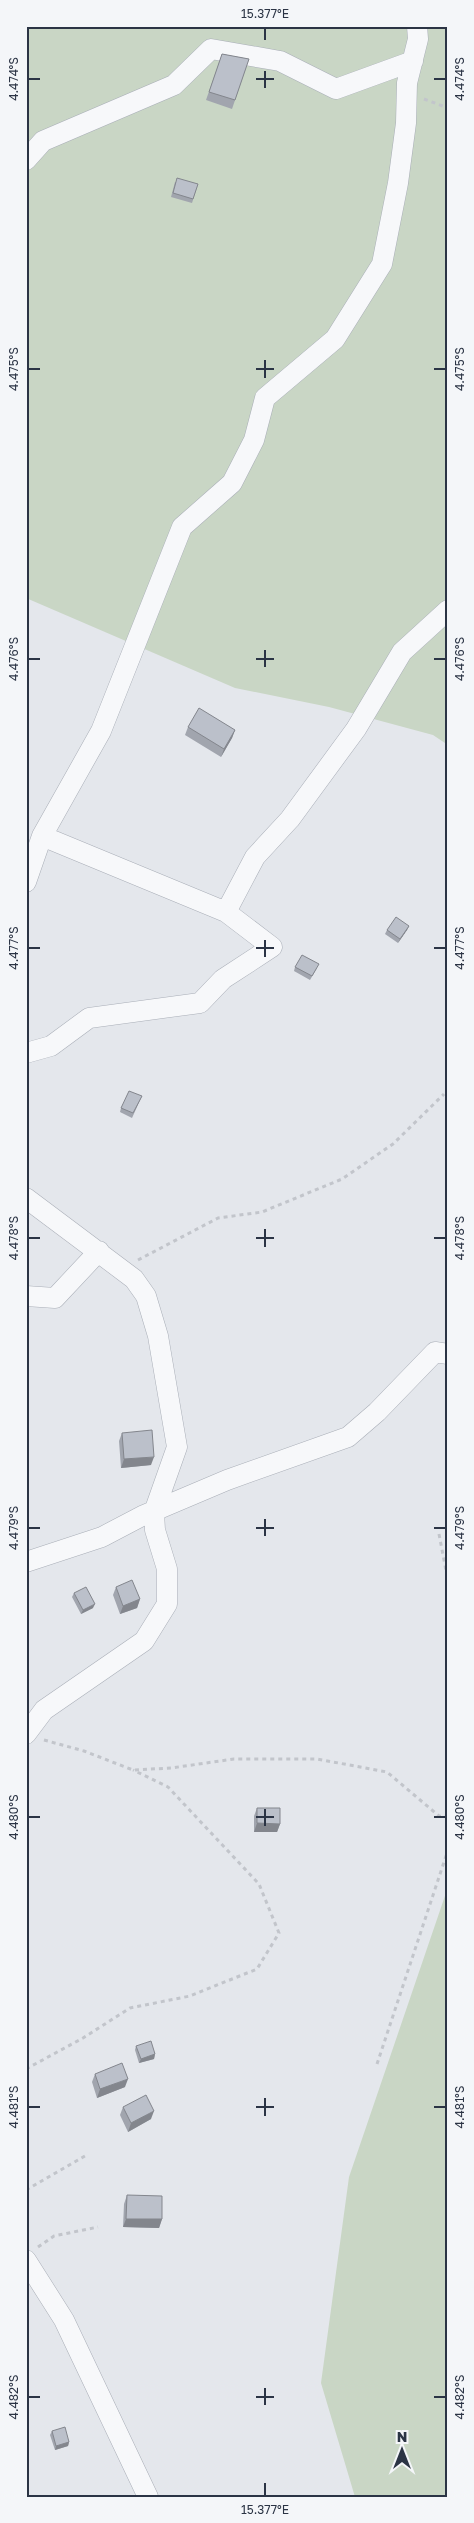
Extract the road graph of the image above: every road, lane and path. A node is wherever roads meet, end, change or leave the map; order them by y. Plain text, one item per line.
1 (417, 26) edge
2 (413, 61) junction
3 (26, 160) edge
4 (448, 610) edge
5 (42, 836) junction
6 (26, 882) edge
7 (226, 912) junction
8 (26, 1053) edge
9 (444, 1094) dead end
10 (26, 1198) edge
11 (99, 1251) junction
12 (122, 1269) junction
13 (26, 1296) edge
14 (448, 1354) edge
15 (154, 1512) junction
16 (439, 1534) dead end
17 (26, 1562) edge
18 (448, 1582) edge
19 (31, 1736) edge
20 (133, 1770) junction
21 (448, 1810) edge
22 (447, 1816) edge
23 (448, 1850) edge
24 (377, 2064) dead end
25 (26, 2069) edge
26 (85, 2156) dead end
27 (26, 2190) edge
28 (98, 2227) dead end
29 (30, 2255) edge
30 (148, 2497) edge

1 - 2 street
2 - 3 street
2 - 5 street
4 - 7 street
5 - 6 street
5 - 7 street
7 - 8 street
9 - 12 path
10 - 11 street
11 - 12 street
11 - 13 street
12 - 15 street
14 - 15 street
15 - 17 street
15 - 19 street
16 - 18 path
19 - 20 path
20 - 22 path
20 - 25 path
21 - 22 path
23 - 24 path
26 - 27 path
28 - 29 path
29 - 30 street

